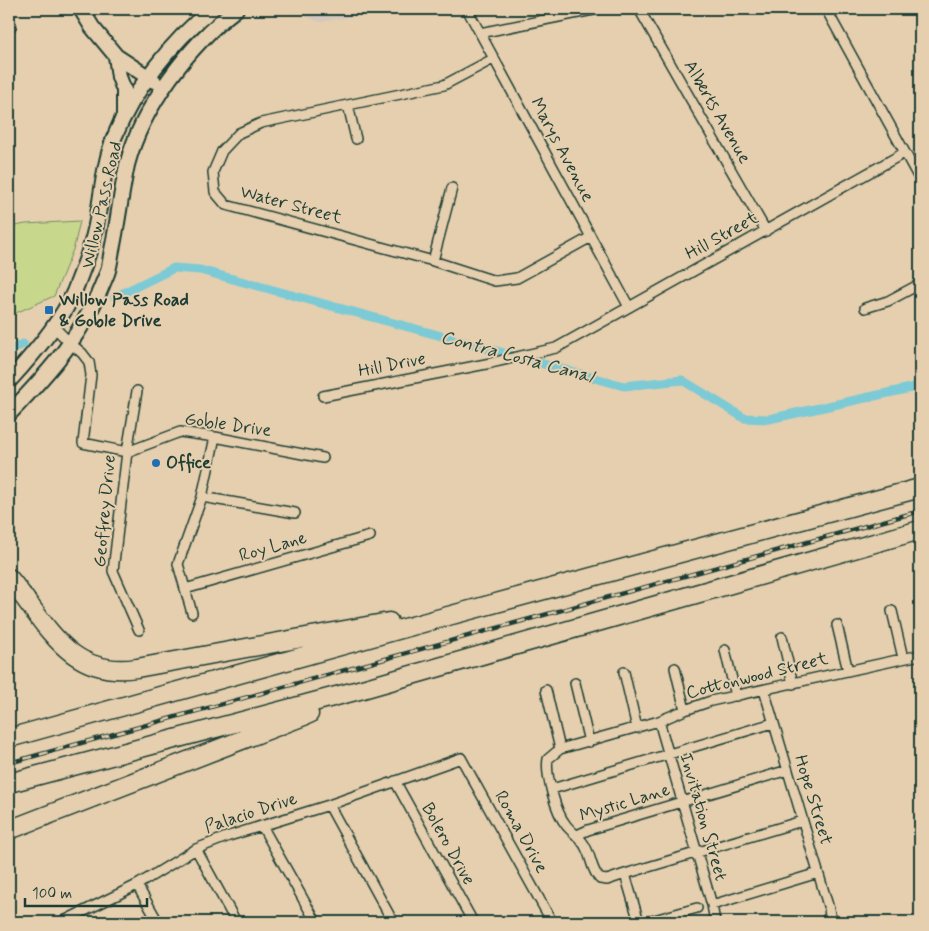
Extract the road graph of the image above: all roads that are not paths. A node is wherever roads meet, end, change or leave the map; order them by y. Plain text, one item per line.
1 (81, 9) edge
2 (212, 9) edge
3 (236, 9) edge
4 (467, 9) edge
5 (598, 9) edge
6 (640, 9) edge
7 (826, 9) edge
8 (480, 33) junction
9 (116, 56) junction
10 (493, 58) junction
11 (148, 76) junction
12 (162, 88) junction
13 (348, 105) junction
14 (124, 118) junction
15 (356, 139) dead end
16 (904, 153) junction
17 (920, 180) edge
18 (452, 188) dead end
19 (766, 230) junction
20 (590, 238) junction
21 (433, 261) junction
22 (920, 284) edge
23 (629, 307) junction
24 (865, 308) dead end
25 (53, 326) junction
26 (71, 344) junction
27 (556, 348) joint
28 (9, 381) edge
29 (137, 391) dead end
30 (323, 396) dead end
31 (9, 414) edge
32 (215, 437) junction
33 (127, 452) junction
34 (324, 458) dead end
35 (920, 488) edge
36 (202, 497) junction
37 (296, 514) dead end
38 (920, 530) edge
39 (370, 536) dead end
40 (9, 578) edge
41 (185, 589) junction
42 (892, 612) dead end
43 (192, 613) dead end
44 (437, 619) junction
45 (836, 625) dead end
46 (139, 630) dead end
47 (782, 637) dead end
48 (725, 650) dead end
49 (920, 655) edge
50 (904, 658) junction
51 (675, 668) dead end
52 (848, 671) junction
53 (624, 672) dead end
54 (575, 683) dead end
55 (794, 684) junction
56 (359, 690) junction
57 (546, 690) dead end
58 (764, 690) junction
59 (736, 696) junction
60 (685, 710) junction
61 (659, 721) junction
62 (773, 723) junction
63 (637, 728) junction
64 (9, 738) edge
65 (589, 742) junction
66 (560, 749) junction
67 (668, 754) junction
68 (461, 758) joint
69 (788, 770) junction
70 (395, 781) junction
71 (9, 784) edge
72 (552, 789) junction
73 (682, 803) junction
74 (329, 805) junction
75 (802, 821) junction
76 (262, 826) junction
77 (9, 830) edge
78 (577, 835) junction
79 (196, 849) junction
80 (696, 853) junction
81 (818, 873) junction
82 (625, 874) junction
83 (137, 885) junction
84 (712, 905) junction
85 (697, 908) dead end
86 (80, 918) edge
87 (827, 920) edge
88 (62, 922) edge
89 (158, 922) edge
90 (236, 922) edge
91 (316, 922) edge
92 (393, 922) edge
93 (473, 922) edge
94 (552, 922) edge
95 (639, 922) edge
96 (647, 922) edge
97 (714, 922) edge

1 - 9 main road
2 - 11 main road, Willow Pass Road
3 - 12 main road, Willow Pass Road
4 - 8 street, Marys Avenue
5 - 8 street
6 - 19 street, Alberts Avenue
7 - 16 street
8 - 10 street, Marys Avenue
9 - 11 main road
9 - 14 main road
10 - 13 street, Water Street
10 - 20 street, Marys Avenue
11 - 12 main road
11 - 14 main road, Willow Pass Road
12 - 26 main road, Willow Pass Road
13 - 15 street
13 - 21 street, Water Street
14 - 25 main road, Willow Pass Road
16 - 17 street
16 - 19 street, Hill Street
18 - 21 street
19 - 23 street, Hill Street
20 - 21 street, Water Street
20 - 23 street, Marys Avenue
22 - 24 street
23 - 27 street, Hill Street
25 - 26 street
25 - 28 main road, Willow Pass Road
26 - 31 main road, Willow Pass Road
26 - 33 street
27 - 30 street, Hill Drive
29 - 33 street, Geoffrey Drive
32 - 33 street, Goble Drive
32 - 34 street, Goble Drive
32 - 36 street
33 - 46 street, Geoffrey Drive
35 - 44 highway
36 - 37 street
36 - 41 street
38 - 56 highway
39 - 41 street, Roy Lane
40 - 44 highway
41 - 43 street
42 - 50 street
44 - 64 highway
45 - 52 street
47 - 55 street
48 - 59 street
49 - 50 street, Cottonwood Street
50 - 52 street, Cottonwood Street
51 - 60 street
52 - 55 street, Cottonwood Street
53 - 63 street
54 - 65 street
55 - 58 street, Cottonwood Street
56 - 71 highway
56 - 77 highway
57 - 66 street
58 - 59 street, Cottonwood Street
58 - 62 street, Hope Street
59 - 60 street, Cottonwood Street
60 - 61 street, Cottonwood Street
61 - 63 street, Cottonwood Street
61 - 67 street, Invitation Street
62 - 67 street
62 - 69 street, Hope Street
63 - 65 street, Cottonwood Street
65 - 66 street, Cottonwood Street
66 - 72 street, Cottonwood Street
67 - 72 street
67 - 73 street, Invitation Street
68 - 70 street, Palacio Drive
68 - 94 street, Roma Drive
69 - 73 street, Mystic Lane
69 - 75 street, Hope Street
70 - 74 street, Palacio Drive
70 - 93 street, Bolero Drive
72 - 78 street
73 - 78 street, Mystic Lane
73 - 80 street, Invitation Street
74 - 76 street, Palacio Drive
74 - 92 street
75 - 80 street
75 - 81 street, Hope Street
76 - 79 street, Palacio Drive
76 - 91 street
78 - 82 street
79 - 83 street, Palacio Drive
79 - 90 street
80 - 82 street
80 - 84 street, Invitation Street
81 - 84 street
81 - 87 street, Hope Street
82 - 95 street
83 - 86 street, Palacio Drive
83 - 89 street
84 - 97 street, Invitation Street
85 - 96 street
86 - 88 street, Palacio Drive

